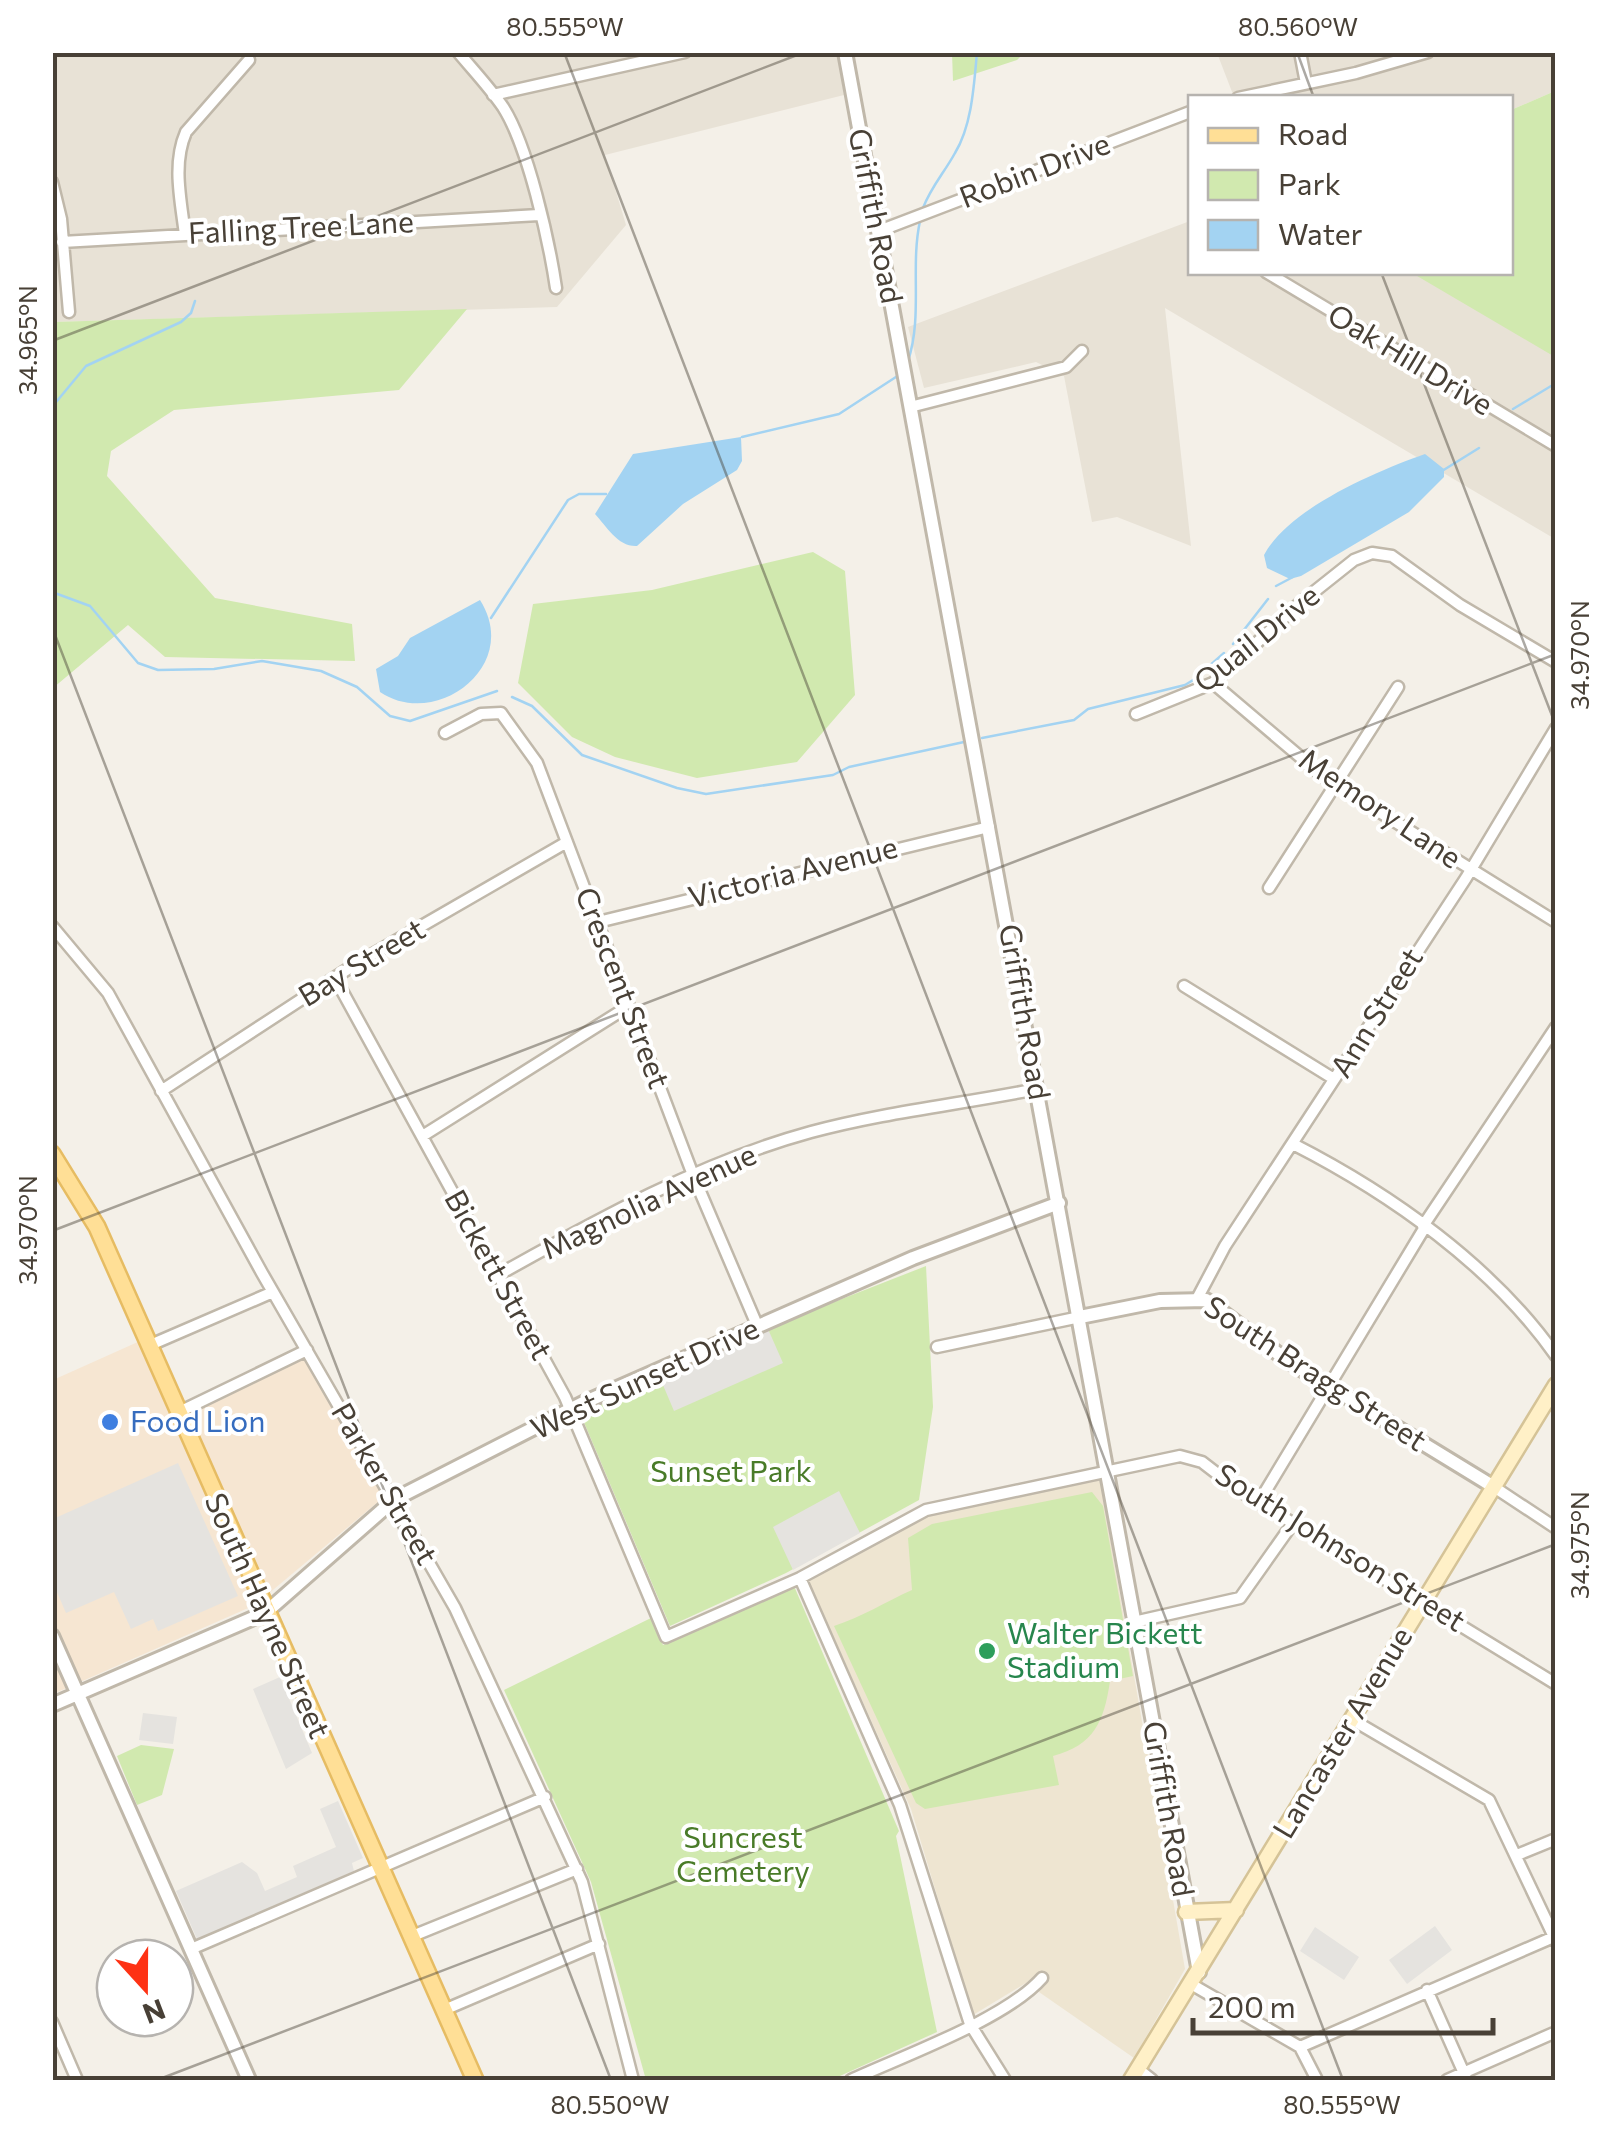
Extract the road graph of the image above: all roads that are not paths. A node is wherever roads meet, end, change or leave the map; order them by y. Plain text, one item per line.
1 (458, 52) edge
2 (685, 52) edge
3 (845, 52) edge
4 (1300, 52) edge
5 (1428, 52) edge
6 (646, 57) edge
7 (249, 60) dead end
8 (1306, 83) junction
9 (493, 95) junction
10 (1252, 95) edge
11 (1188, 113) edge
12 (52, 182) edge
13 (539, 216) junction
14 (879, 231) junction
15 (185, 235) junction
16 (62, 242) junction
17 (1271, 275) edge
18 (556, 288) dead end
19 (69, 312) dead end
20 (1082, 351) dead end
21 (910, 407) junction
22 (1556, 446) edge
23 (1556, 662) edge
24 (1213, 683) junction
25 (1398, 687) dead end
26 (1136, 714) dead end
27 (1556, 728) edge
28 (445, 733) dead end
29 (1335, 784) junction
30 (989, 827) junction
31 (567, 842) junction
32 (1470, 869) junction
33 (1269, 888) dead end
34 (598, 922) junction
35 (1556, 922) edge
36 (52, 926) edge
37 (335, 978) junction
38 (1184, 986) dead end
39 (629, 1006) junction
40 (1556, 1027) edge
41 (1334, 1079) junction
42 (1037, 1089) junction
43 (161, 1091) junction
44 (424, 1135) junction
45 (1294, 1144) junction
46 (52, 1154) edge
47 (693, 1175) junction
48 (1059, 1203) junction
49 (1424, 1226) junction
50 (498, 1276) junction
51 (273, 1292) junction
52 (1198, 1297) junction
53 (1080, 1316) junction
54 (757, 1325) junction
55 (148, 1346) junction
56 (937, 1347) dead end
57 (307, 1350) junction
58 (1556, 1356) edge
59 (1556, 1385) edge
60 (1328, 1386) junction
61 (570, 1410) junction
62 (178, 1413) junction
63 (1108, 1470) junction
64 (1494, 1487) junction
65 (394, 1498) junction
66 (1259, 1502) junction
67 (1293, 1523) junction
68 (1556, 1528) edge
69 (800, 1578) junction
70 (1423, 1601) junction
71 (265, 1613) junction
72 (1134, 1622) junction
73 (52, 1636) edge
74 (666, 1637) joint
75 (1556, 1684) edge
76 (78, 1696) junction
77 (52, 1705) edge
78 (1351, 1719) junction
79 (545, 1797) junction
80 (1556, 1839) edge
81 (1517, 1855) junction
82 (380, 1867) junction
83 (577, 1869) junction
84 (1236, 1910) junction
85 (1186, 1912) junction
86 (410, 1936) junction
87 (187, 1938) edge
88 (1555, 1938) edge
89 (599, 1944) junction
90 (195, 1948) edge
91 (195, 1956) edge
92 (1042, 1978) dead end
93 (1195, 1978) junction
94 (1427, 1990) junction
95 (444, 2010) junction
96 (52, 2022) edge
97 (970, 2024) junction
98 (1556, 2032) edge
99 (1300, 2046) junction
100 (1134, 2075) edge
101 (1465, 2077) edge
102 (78, 2080) edge
103 (249, 2080) edge
104 (475, 2080) edge
105 (633, 2080) edge
106 (855, 2080) edge
107 (1006, 2080) edge
108 (1152, 2080) edge
109 (1318, 2080) edge
110 (1447, 2080) edge

1 - 9 street
2 - 6 street
3 - 14 street, Griffith Road
4 - 8 street
5 - 8 street
6 - 9 street
7 - 15 street
8 - 10 street
9 - 13 street
11 - 14 street, Robin Drive
12 - 16 street
13 - 15 street, Falling Tree Lane
13 - 18 street
14 - 21 street, Griffith Road
15 - 16 street, Falling Tree Lane
16 - 19 street
17 - 22 street, Oak Hill Drive
20 - 21 street
21 - 30 street, Griffith Road
23 - 24 street, Quail Drive
24 - 26 street, Quail Drive
24 - 29 street, Memory Lane
25 - 29 street
27 - 32 street, Ann Street
28 - 31 street, Crescent Street
29 - 32 street, Memory Lane
29 - 33 street
30 - 34 street, Victoria Avenue
30 - 42 street, Griffith Road
31 - 34 street, Crescent Street
31 - 37 street, Bay Street
32 - 35 street, Memory Lane
32 - 41 street, Ann Street
34 - 39 street, Crescent Street
36 - 43 street, Parker Street
37 - 43 street, Bay Street
37 - 44 street, Bickett Street
38 - 41 street
39 - 44 street
39 - 47 street, Crescent Street
40 - 49 street
41 - 45 street, Ann Street
42 - 47 street, Magnolia Avenue
42 - 48 street, Griffith Road
43 - 51 street, Parker Street
44 - 50 street, Bickett Street
45 - 49 street
45 - 52 street, Ann Street
46 - 55 main road, South Hayne Street
47 - 50 street, Magnolia Avenue
47 - 54 street, Crescent Street
48 - 53 street, Griffith Road
48 - 54 street, West Sunset Drive
49 - 58 street
49 - 60 street
50 - 61 street, Bickett Street
51 - 55 street
51 - 57 street, Parker Street
52 - 53 street, South Bragg Street
52 - 60 street, South Bragg Street
53 - 56 street, South Bragg Street
53 - 63 street, Griffith Road
54 - 61 street, West Sunset Drive
55 - 62 main road, South Hayne Street
57 - 62 street
57 - 65 street, Parker Street
59 - 64 main road, Lancaster Avenue
60 - 64 street, South Bragg Street
60 - 66 street
61 - 65 street, West Sunset Drive
61 - 74 street, Bickett Street
62 - 71 main road, South Hayne Street
63 - 66 street, South Johnson Street
63 - 69 street, South Johnson Street
63 - 72 street, Griffith Road
64 - 68 street, South Bragg Street
64 - 70 main road, Lancaster Avenue
65 - 71 street, West Sunset Drive
65 - 79 street, Parker Street
66 - 67 street, South Johnson Street
67 - 70 street, South Johnson Street
67 - 72 street
69 - 74 street, South Johnson Street
69 - 97 street
70 - 75 street, South Johnson Street
70 - 78 main road, Lancaster Avenue
71 - 76 street, West Sunset Drive
71 - 82 main road, South Hayne Street
72 - 85 street, Griffith Road
73 - 76 street
76 - 77 street, West Sunset Drive
76 - 87 street
78 - 81 street
78 - 84 main road, Lancaster Avenue
79 - 82 street
79 - 83 street, Parker Street
80 - 81 street
81 - 88 street
82 - 86 main road, South Hayne Street
82 - 90 street
83 - 86 street
83 - 89 street, Parker Street
84 - 85 main road
84 - 93 main road, Lancaster Avenue
85 - 93 street, Griffith Road
86 - 95 main road, South Hayne Street
88 - 94 street
89 - 95 street
89 - 105 street, Parker Street
91 - 103 street
92 - 97 street
93 - 99 street
93 - 100 main road, Lancaster Avenue
94 - 99 street
94 - 101 street
95 - 104 main road, South Hayne Street
96 - 102 street
97 - 106 street
97 - 107 street
98 - 101 street
99 - 109 street
100 - 108 street
101 - 110 street

